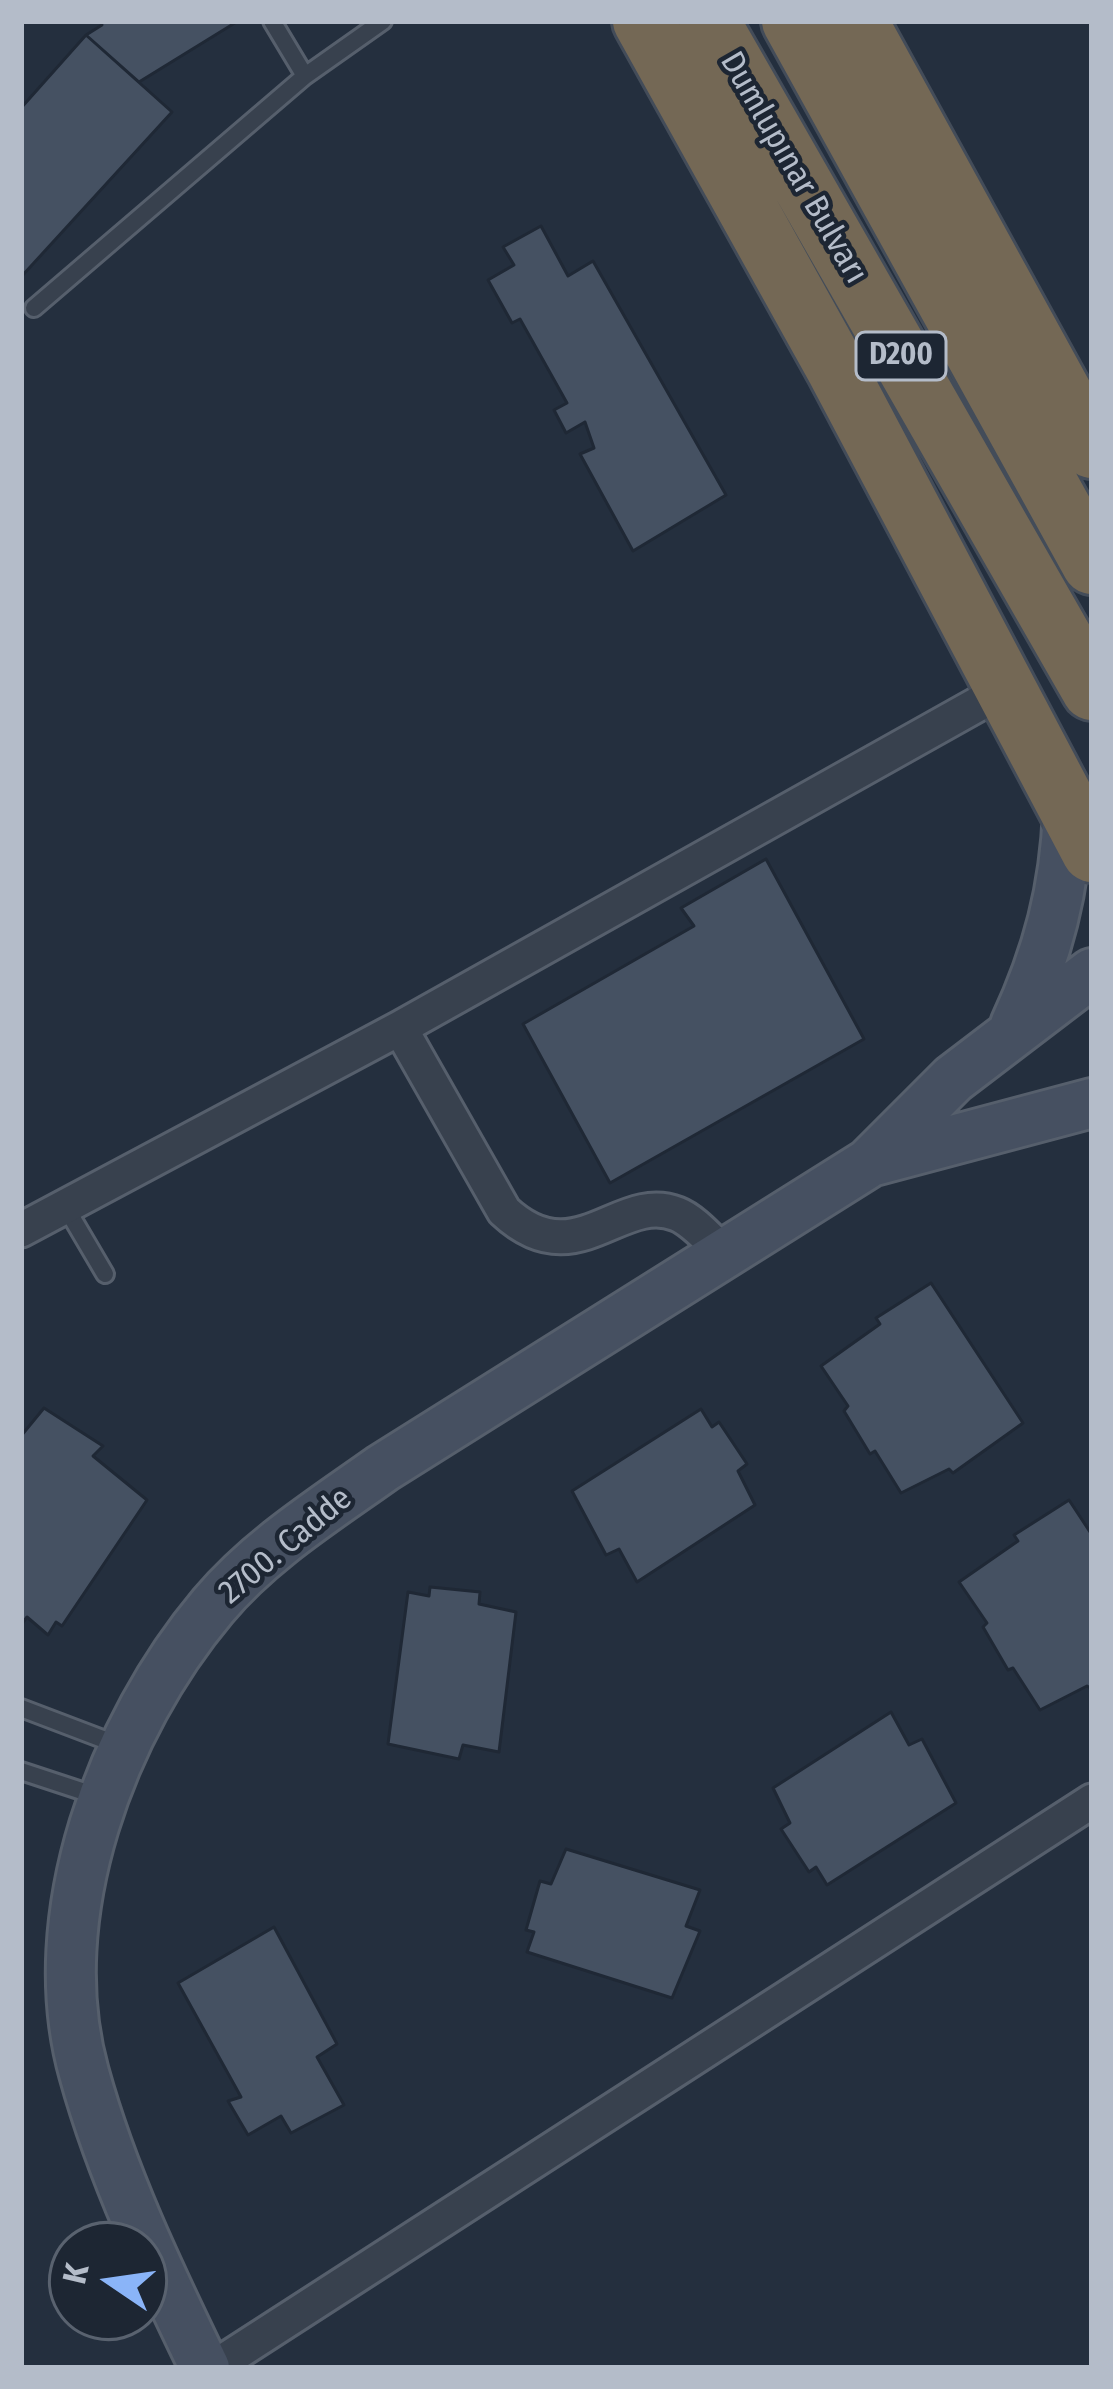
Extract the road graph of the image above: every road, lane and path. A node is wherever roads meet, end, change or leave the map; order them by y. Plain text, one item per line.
1 (272, 21) edge
2 (383, 21) edge
3 (643, 21) edge
4 (709, 21) edge
5 (792, 21) edge
6 (857, 21) edge
7 (305, 76) junction
8 (34, 308) dead end
9 (1092, 448) edge
10 (1092, 563) edge
11 (1005, 689) junction
12 (1092, 690) edge
13 (1084, 828) edge
14 (1092, 973) edge
15 (400, 1028) junction
16 (1012, 1031) junction
17 (1078, 1113) edge
18 (869, 1163) junction
19 (65, 1206) junction
20 (21, 1230) edge
21 (727, 1256) junction
22 (105, 1274) dead end
23 (23, 1708) edge
24 (126, 1748) junction
25 (21, 1771) edge
26 (104, 1799) junction
27 (1092, 1801) edge
28 (209, 2368) edge

1 - 7 lane
2 - 7 lane
3 - 11 highway
4 - 12 highway, Dumlupınar Bulvarı / D200
5 - 10 highway, Dumlupınar Bulvarı / D200
6 - 9 highway
7 - 8 lane
11 - 13 highway
11 - 15 street
13 - 16 street
14 - 16 street, 2700. Cadde
15 - 19 street
15 - 21 street
16 - 18 street, 2700. Cadde
17 - 18 street, 2700. Cadde
18 - 21 street, 2700. Cadde
19 - 20 street
19 - 22 lane
21 - 24 street, 2700. Cadde
23 - 24 lane
24 - 26 street, 2700. Cadde
25 - 26 lane
26 - 28 street, 2700. Cadde
27 - 28 street

